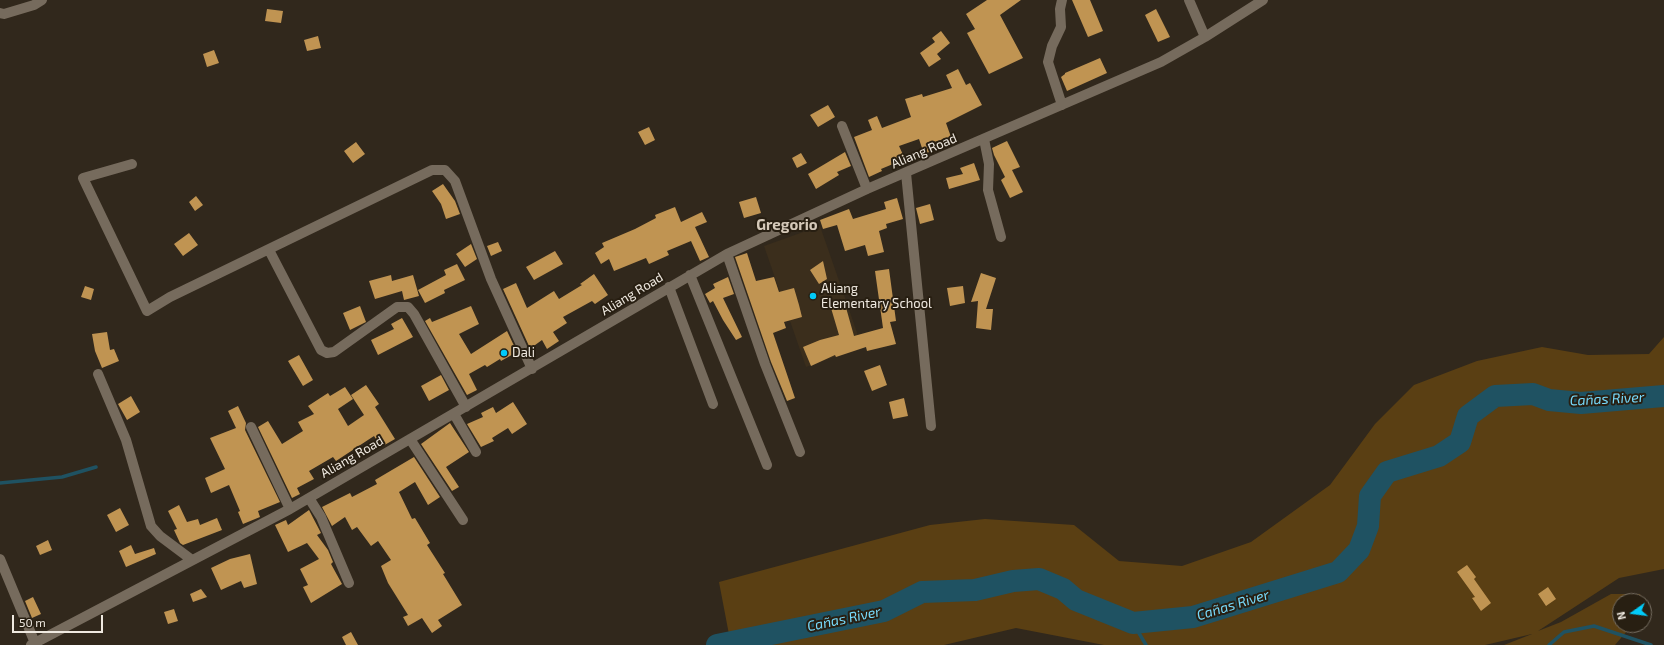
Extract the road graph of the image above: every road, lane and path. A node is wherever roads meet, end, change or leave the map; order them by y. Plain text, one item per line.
1 (42, 0) edge
2 (1062, 0) edge
3 (1189, 0) edge
4 (1263, 0) edge
5 (0, 13) edge
6 (1205, 38) junction
7 (1062, 105) junction
8 (842, 126) dead end
9 (984, 139) junction
10 (132, 164) dead end
11 (906, 173) junction
12 (867, 189) junction
13 (1001, 237) dead end
14 (269, 250) junction
15 (727, 254) junction
16 (690, 275) junction
17 (669, 287) junction
18 (532, 369) junction
19 (98, 374) dead end
20 (713, 404) dead end
21 (466, 407) junction
22 (454, 414) junction
23 (931, 426) dead end
24 (251, 427) dead end
25 (410, 439) junction
26 (476, 452) dead end
27 (800, 452) dead end
28 (767, 465) dead end
29 (309, 498) junction
30 (290, 509) junction
31 (463, 520) dead end
32 (0, 559) edge
33 (192, 560) junction
34 (349, 583) dead end
35 (39, 643) edge

1 - 5 street
2 - 7 street
3 - 6 street
4 - 6 street, Aliang Road
6 - 7 street, Aliang Road
7 - 9 street, Aliang Road
8 - 12 street
9 - 11 street, Aliang Road
9 - 13 street
10 - 14 street
11 - 12 street, Aliang Road
11 - 23 street
12 - 15 street, Aliang Road
14 - 18 street
14 - 21 street
15 - 16 street, Aliang Road
15 - 27 street
16 - 17 street, Aliang Road
16 - 28 street
17 - 18 street, Aliang Road
17 - 20 street
18 - 21 street, Aliang Road
19 - 33 street
21 - 22 street, Aliang Road
22 - 25 street, Aliang Road
22 - 26 street
24 - 30 street
25 - 29 street, Aliang Road
25 - 31 street
29 - 30 street, Aliang Road
29 - 34 street
30 - 33 street, Aliang Road
32 - 35 street
33 - 35 street, Aliang Road

